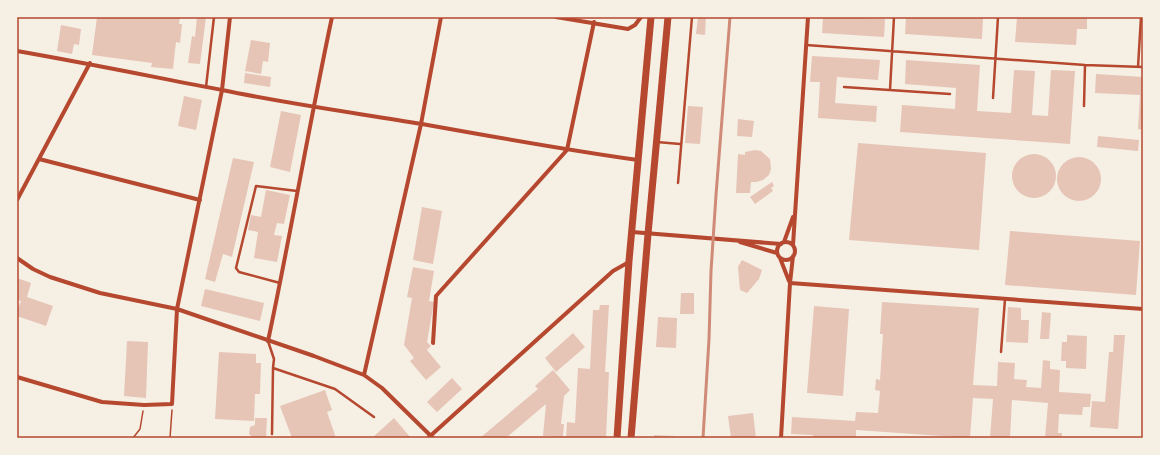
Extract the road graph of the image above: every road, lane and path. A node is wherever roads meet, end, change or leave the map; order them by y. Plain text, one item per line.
1 (214, 17) edge
2 (230, 17) edge
3 (332, 17) edge
4 (441, 17) edge
5 (556, 17) edge
6 (641, 17) edge
7 (652, 17) edge
8 (668, 17) edge
9 (692, 17) edge
10 (808, 17) edge
11 (894, 17) edge
12 (998, 17) edge
13 (1141, 17) edge
14 (594, 22) junction
15 (806, 45) junction
16 (17, 51) edge
17 (892, 52) junction
18 (996, 58) junction
19 (90, 64) junction
20 (1085, 65) junction
21 (1138, 67) junction
22 (1143, 67) edge
23 (206, 87) junction
24 (844, 87) dead end
25 (222, 90) junction
26 (890, 90) junction
27 (950, 94) dead end
28 (993, 98) dead end
29 (1084, 106) dead end
30 (313, 107) junction
31 (421, 124) junction
32 (656, 142) junction
33 (680, 144) junction
34 (567, 150) junction
35 (39, 159) junction
36 (638, 160) junction
37 (678, 183) dead end
38 (297, 191) junction
39 (17, 200) edge
40 (200, 200) junction
41 (796, 207) junction
42 (632, 232) junction
43 (648, 234) junction
44 (732, 240) junction
45 (782, 243) junction
46 (793, 245) junction
47 (778, 255) junction
48 (793, 256) junction
49 (17, 258) edge
50 (629, 261) junction
51 (280, 283) junction
52 (790, 283) junction
53 (1005, 299) junction
54 (177, 309) junction
55 (1143, 309) edge
56 (268, 341) junction
57 (433, 343) dead end
58 (1001, 352) dead end
59 (273, 368) junction
60 (364, 375) junction
61 (17, 377) edge
62 (172, 404) junction
63 (144, 405) junction
64 (374, 417) dead end
65 (272, 434) dead end
66 (431, 437) edge
67 (132, 438) edge
68 (170, 438) edge
69 (616, 438) edge
70 (631, 438) edge
71 (781, 438) edge

1 - 23 lane
2 - 25 street
3 - 30 street
4 - 31 street
5 - 14 street
6 - 14 street
7 - 36 main road
8 - 32 main road
9 - 33 lane
10 - 15 street
11 - 17 lane
12 - 18 lane
13 - 21 lane
14 - 34 street
15 - 17 lane
15 - 41 street
16 - 19 street
17 - 18 lane
17 - 26 lane
18 - 20 lane
18 - 28 lane
19 - 23 street
19 - 35 street
20 - 21 lane
20 - 29 lane
21 - 22 lane
23 - 25 street
24 - 26 lane
25 - 30 street
25 - 40 street
26 - 27 lane
30 - 31 street
30 - 38 street
31 - 34 street
31 - 60 street
32 - 33 lane
32 - 43 main road
33 - 37 lane
34 - 36 street
34 - 57 street
35 - 39 street
35 - 40 street
36 - 42 main road
38 - 51 street
38 - 51 lane
40 - 54 street
41 - 45 street
41 - 46 street
42 - 43 street
42 - 50 main road
43 - 44 street
43 - 70 main road
44 - 45 street
44 - 47 street
45 - 46 street
45 - 47 street
46 - 48 street
47 - 48 street
47 - 52 street
48 - 52 street
49 - 54 street
50 - 66 street
50 - 69 main road
51 - 56 street
52 - 53 street
52 - 71 street
53 - 55 street
53 - 58 lane
54 - 56 street
54 - 62 street
56 - 59 lane
56 - 60 street
59 - 64 lane
59 - 65 lane
60 - 66 street
61 - 63 street
62 - 63 street
62 - 68 path
63 - 67 path

